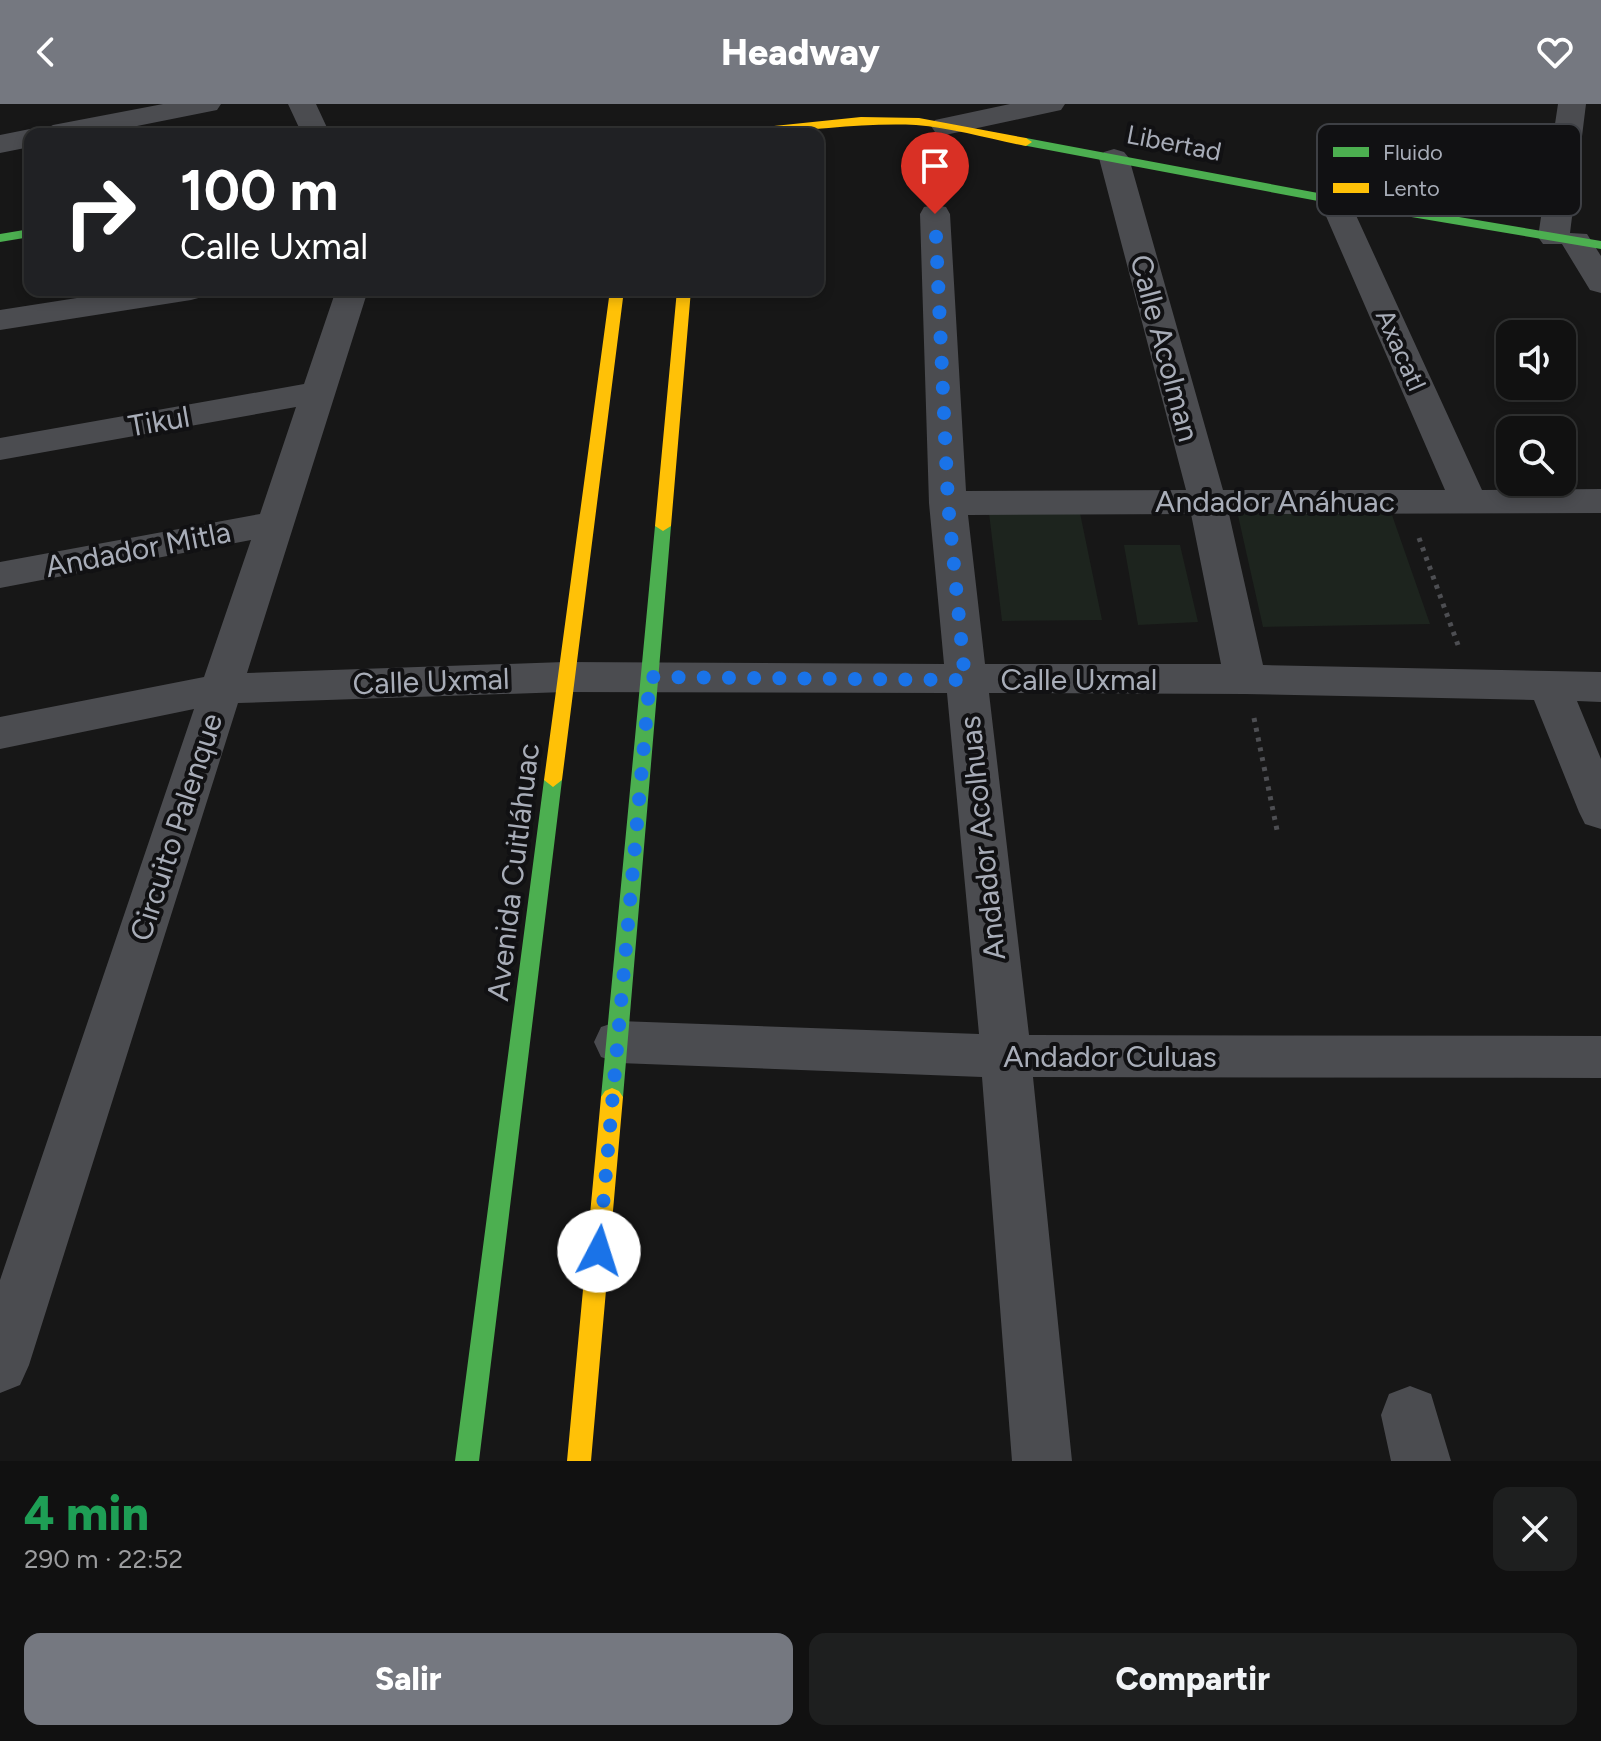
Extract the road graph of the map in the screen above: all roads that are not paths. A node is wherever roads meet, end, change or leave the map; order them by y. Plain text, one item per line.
1 (207, 104) edge
2 (302, 104) edge
3 (1051, 104) edge
4 (1572, 104) edge
5 (1020, 107) edge
6 (65, 123) edge
7 (1573, 124) edge
8 (945, 126) junction
9 (313, 128) edge
10 (794, 128) edge
11 (24, 139) edge
12 (0, 144) edge
13 (1114, 158) junction
14 (1317, 197) edge
15 (935, 214) dead end
16 (1341, 216) edge
17 (1429, 216) edge
18 (1576, 216) edge
19 (24, 234) edge
20 (0, 238) edge
21 (1577, 241) edge
22 (1601, 283) edge
23 (153, 296) edge
24 (350, 296) edge
25 (616, 296) edge
26 (683, 296) edge
27 (0, 320) edge
28 (319, 392) junction
29 (0, 449) edge
30 (1468, 500) junction
31 (1207, 501) junction
32 (1601, 501) edge
33 (948, 503) junction
34 (276, 523) junction
35 (0, 575) edge
36 (564, 677) junction
37 (650, 677) junction
38 (1245, 679) junction
39 (965, 680) junction
40 (1550, 687) junction
41 (1601, 687) edge
42 (221, 689) junction
43 (0, 733) edge
44 (1601, 812) edge
45 (619, 1042) junction
46 (1006, 1056) junction
47 (1601, 1057) edge
48 (0, 1365) edge
49 (467, 1461) edge
50 (579, 1461) edge
51 (1042, 1461) edge

1 - 6 street
2 - 9 street
3 - 5 street
4 - 7 street
5 - 8 street
8 - 10 main road, Libertad
8 - 13 main road, Libertad
11 - 12 street
13 - 14 main road, Libertad
13 - 31 street, Calle Acolman
15 - 33 street, Andador Acolhuas
16 - 30 street, Axacatl
17 - 21 main road, Libertad
18 - 21 street
19 - 20 main road
21 - 22 street
23 - 27 street
24 - 28 street, Circuito Palenque
25 - 36 main road, Avenida Cuitláhuac
26 - 37 main road
28 - 29 street, Tikul
28 - 34 street, Circuito Palenque
30 - 31 street, Andador Anáhuac
30 - 32 street, Andador Anáhuac
31 - 33 street, Andador Anáhuac
31 - 38 street, Calle Acolman
33 - 39 street, Andador Acolhuas
34 - 35 street, Andador Mitla
34 - 42 street, Circuito Palenque
36 - 37 street, Calle Uxmal
36 - 42 street, Calle Uxmal
36 - 49 main road, Avenida Cuitláhuac
37 - 39 street, Calle Uxmal
37 - 45 main road
38 - 39 street, Calle Uxmal
38 - 40 street, Calle Uxmal
39 - 46 street, Andador Acolhuas
40 - 41 street, Calle Uxmal
40 - 44 street
42 - 43 street, Calle Uxmal
42 - 48 street, Circuito Palenque
45 - 46 street, Andador Culuas
45 - 50 main road
46 - 47 street, Andador Culuas
46 - 51 street, Andador Acolhuas

